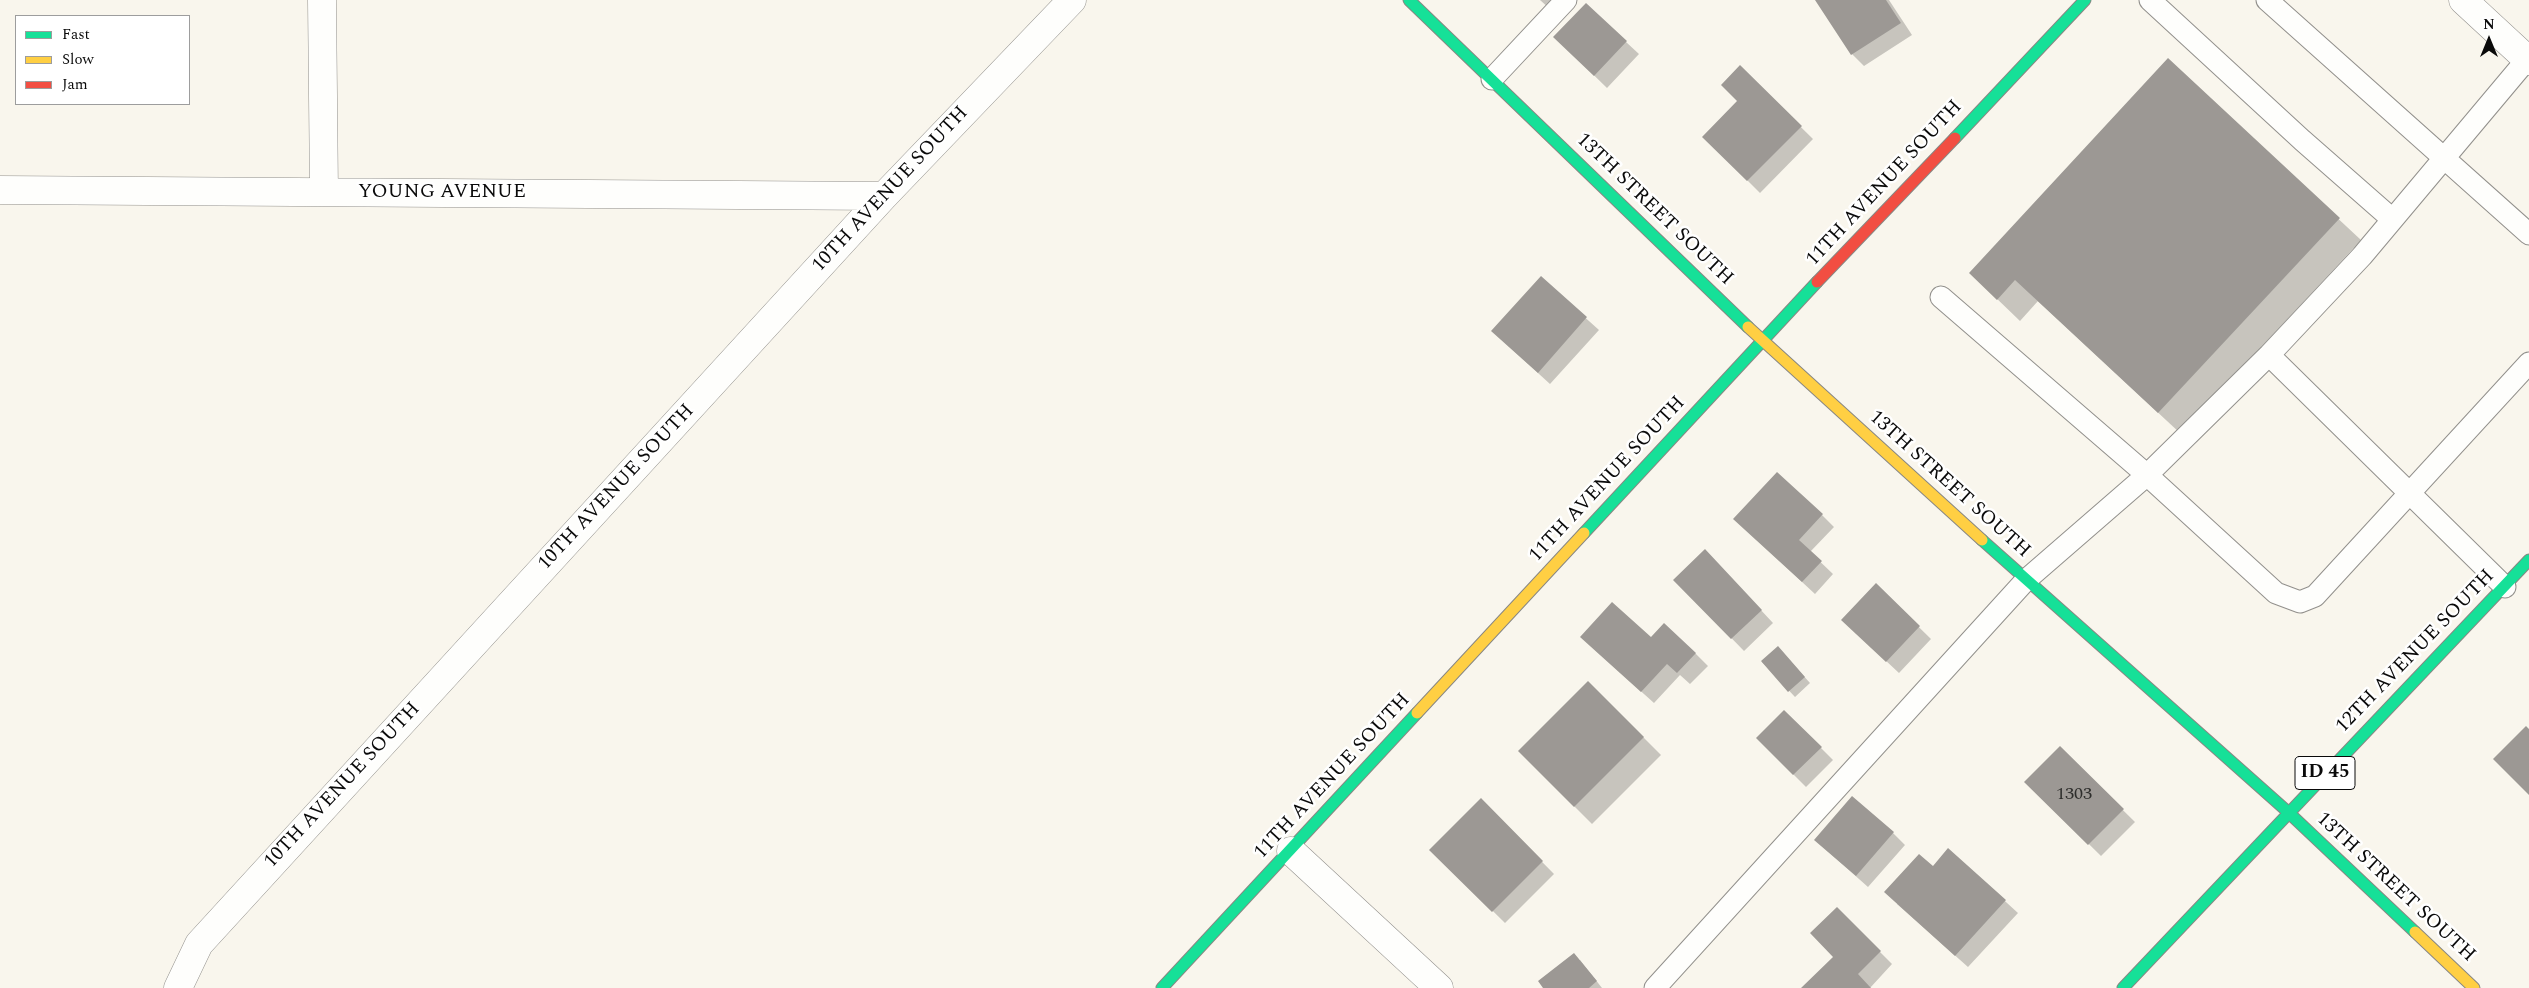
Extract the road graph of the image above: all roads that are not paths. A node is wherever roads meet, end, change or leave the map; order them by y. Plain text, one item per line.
1 (322, 0) edge
2 (1072, 0) edge
3 (1409, 0) edge
4 (1566, 0) edge
5 (2085, 0) edge
6 (2150, 0) edge
7 (2267, 0) edge
8 (2463, 0) edge
9 (2528, 59) edge
10 (1492, 79) junction
11 (2443, 157) junction
12 (0, 190) edge
13 (324, 192) junction
14 (884, 196) junction
15 (2392, 219) junction
16 (2529, 234) edge
17 (1942, 297) dead end
18 (1762, 341) junction
19 (2269, 355) junction
20 (2529, 363) edge
21 (2147, 475) junction
22 (2408, 494) junction
23 (2529, 560) edge
24 (2026, 580) junction
25 (2505, 587) junction
26 (2288, 812) junction
27 (1291, 851) junction
28 (178, 988) edge
29 (1162, 988) edge
30 (1439, 988) edge
31 (1655, 988) edge
32 (2123, 988) edge
33 (2474, 988) edge

1 - 13 street
2 - 14 street, 10TH AVENUE SOUTH
3 - 10 street, 13TH STREET SOUTH
4 - 10 lane
5 - 18 street, 11TH AVENUE SOUTH
6 - 15 lane
7 - 11 lane
8 - 9 street
9 - 11 lane
10 - 18 street, 13TH STREET SOUTH
11 - 15 lane
11 - 16 lane
12 - 13 street, YOUNG AVENUE
13 - 14 street, YOUNG AVENUE
14 - 28 street, 10TH AVENUE SOUTH
15 - 19 lane
17 - 21 lane
18 - 24 street, 13TH STREET SOUTH
18 - 27 street, 11TH AVENUE SOUTH
19 - 21 lane
19 - 22 lane
20 - 22 lane
21 - 22 lane
21 - 24 lane
22 - 25 lane
23 - 25 street, 12TH AVENUE SOUTH / ID 45
24 - 26 street, 13TH STREET SOUTH
24 - 31 lane
25 - 26 street, 12TH AVENUE SOUTH / ID 45
26 - 32 street, 12TH AVENUE SOUTH / ID 45
26 - 33 street, 13TH STREET SOUTH
27 - 29 street, 11TH AVENUE SOUTH
27 - 30 street

